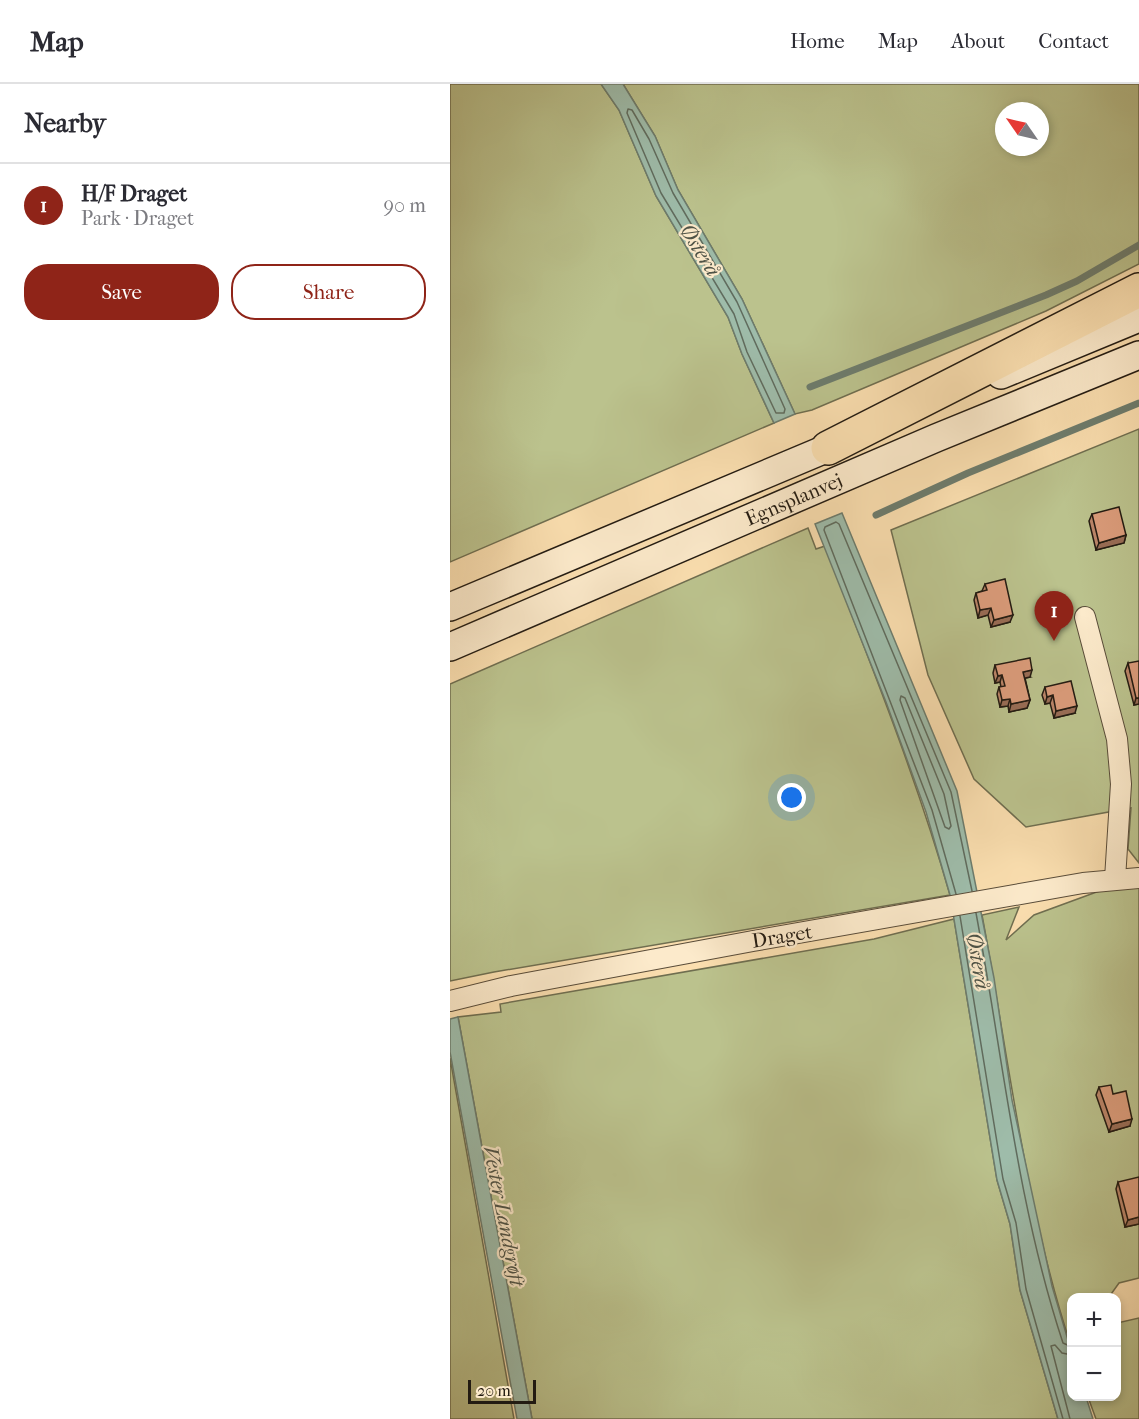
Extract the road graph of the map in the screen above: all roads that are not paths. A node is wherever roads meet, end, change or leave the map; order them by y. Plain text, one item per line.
1 (1139, 290) edge
2 (1139, 318) edge
3 (1139, 355) edge
4 (828, 448) junction
5 (450, 607) edge
6 (1085, 617) dead end
7 (450, 647) edge
8 (1139, 878) edge
9 (1115, 879) junction
10 (450, 1001) edge

1 - 4 highway
2 - 4 main road, Egnsplanvej
3 - 7 main road, Egnsplanvej
4 - 5 main road, Egnsplanvej
6 - 9 street
8 - 9 street, Draget
9 - 10 street, Draget

